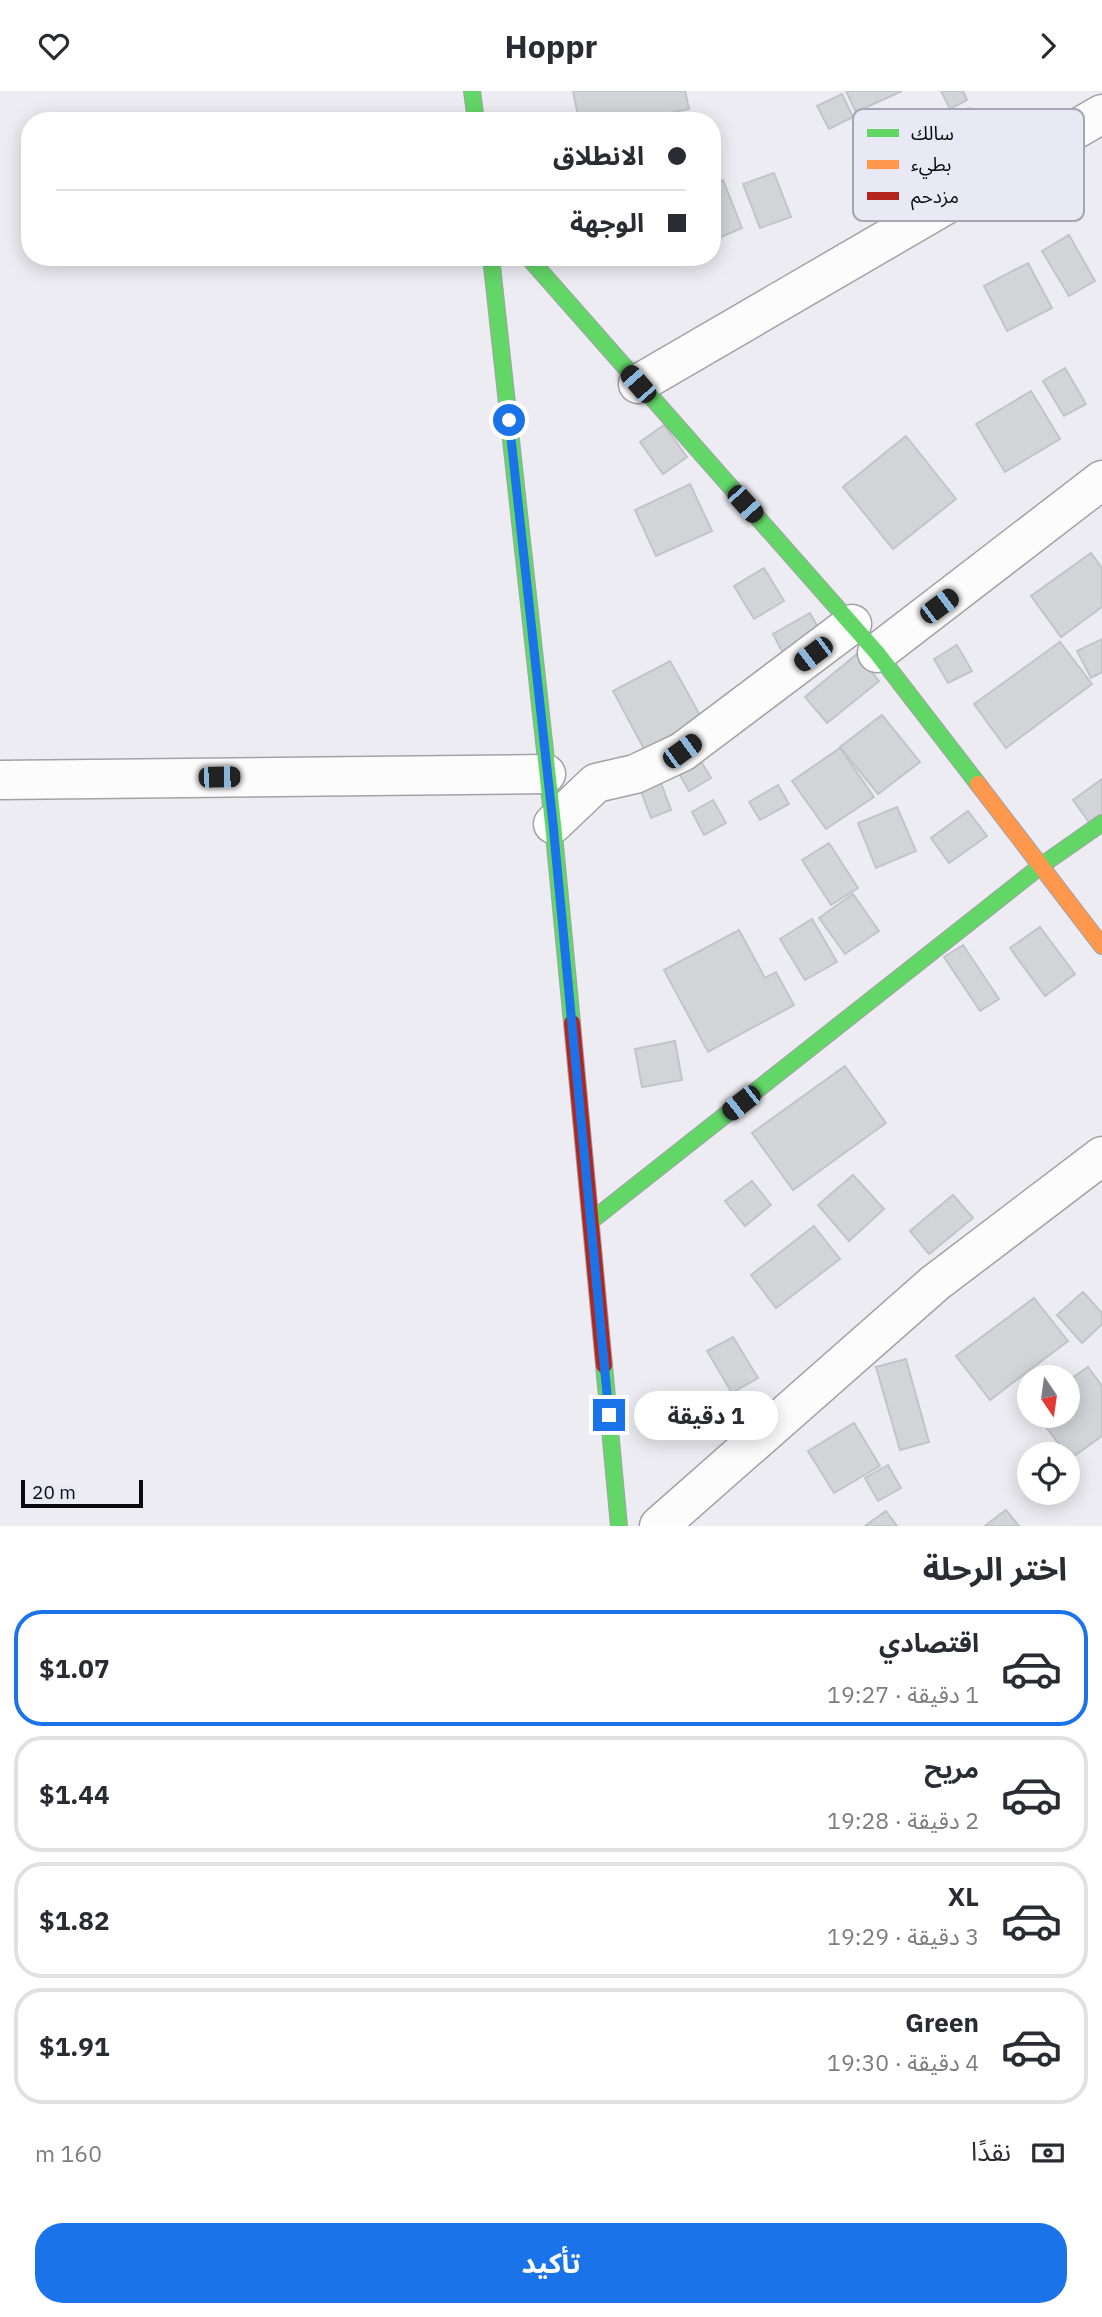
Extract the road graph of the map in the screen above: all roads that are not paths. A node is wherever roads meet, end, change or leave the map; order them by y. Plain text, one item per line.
1 (472, 91) edge
2 (475, 112) edge
3 (1102, 114) edge
4 (1084, 124) edge
5 (918, 221) edge
6 (492, 266) edge
7 (536, 266) edge
8 (638, 384) junction
9 (1102, 480) edge
10 (852, 624) junction
11 (877, 653) junction
12 (546, 774) junction
13 (0, 780) edge
14 (1102, 823) edge
15 (553, 824) junction
16 (1042, 866) junction
17 (1102, 946) edge
18 (1102, 1156) edge
19 (591, 1221) junction
20 (619, 1526) edge
21 (659, 1526) edge

1 - 2 street
3 - 4 street
5 - 8 street
6 - 12 street
7 - 8 street
8 - 10 street
9 - 11 street
10 - 11 street
10 - 15 street
11 - 16 street
12 - 13 street
12 - 15 street
14 - 16 street
15 - 19 street
16 - 17 street
16 - 19 street
18 - 21 street
19 - 20 street

